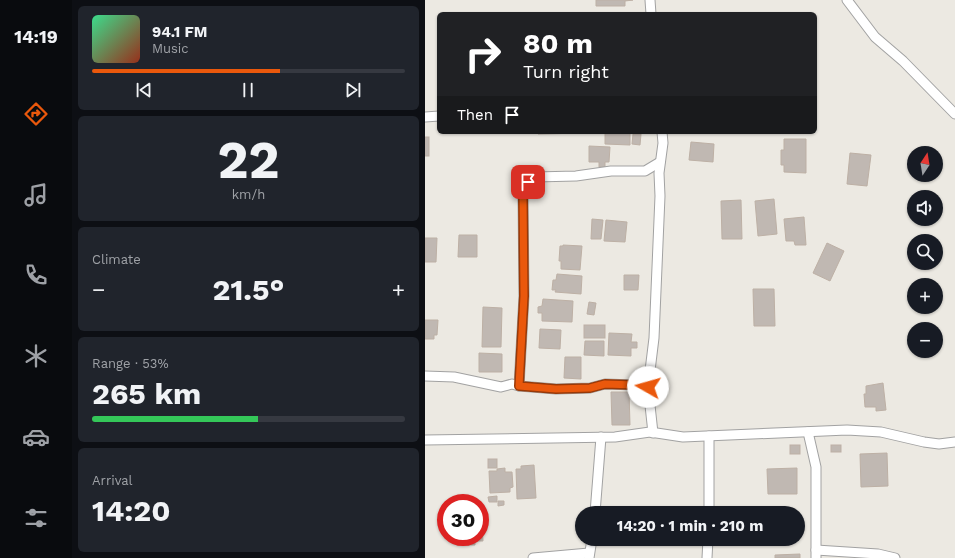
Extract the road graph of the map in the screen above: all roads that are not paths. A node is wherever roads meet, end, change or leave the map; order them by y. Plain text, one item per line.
1 (650, 0) edge
2 (847, 0) edge
3 (651, 12) edge
4 (955, 114) edge
5 (437, 116) edge
6 (425, 117) edge
7 (662, 134) edge
8 (660, 162) junction
9 (645, 171) junction
10 (659, 183) junction
11 (425, 376) edge
12 (519, 386) junction
13 (648, 387) junction
14 (808, 432) junction
15 (653, 433) junction
16 (709, 436) junction
17 (601, 437) junction
18 (425, 440) edge
19 (955, 442) edge
20 (596, 506) edge
21 (709, 506) edge
22 (591, 546) edge
23 (708, 546) edge
24 (816, 554) edge
25 (589, 556) edge
26 (533, 558) edge
27 (707, 558) edge
28 (895, 558) edge

1 - 3 street
2 - 4 street
5 - 6 street
7 - 8 street
8 - 9 street
8 - 10 street
9 - 10 street
9 - 12 street
10 - 13 street
11 - 12 street
12 - 13 street
13 - 15 street
14 - 16 street
14 - 19 street
14 - 24 street
15 - 16 street
15 - 17 street
16 - 21 street
17 - 18 street
17 - 20 street
22 - 25 street
23 - 27 street
24 - 28 street
25 - 26 street

